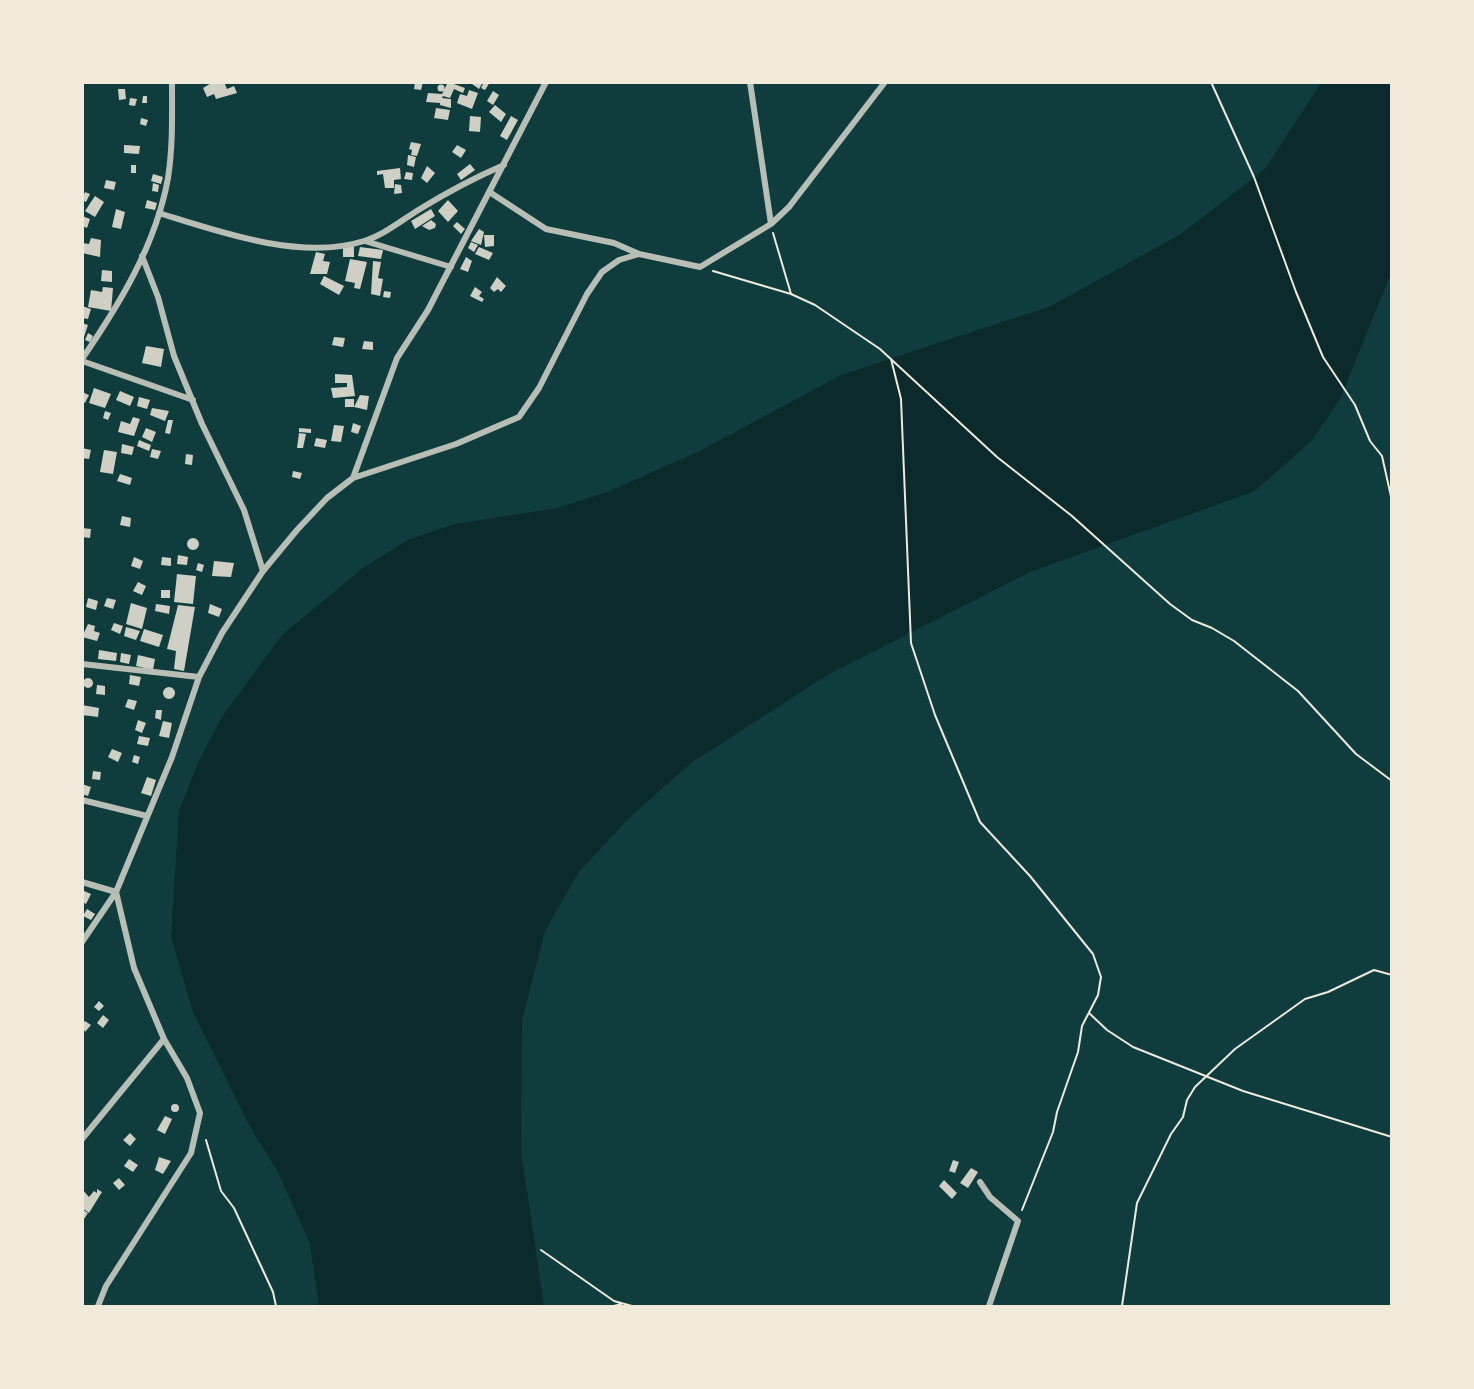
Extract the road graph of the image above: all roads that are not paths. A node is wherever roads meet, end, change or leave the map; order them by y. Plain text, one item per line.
1 (172, 82) edge
2 (546, 82) edge
3 (750, 82) edge
4 (885, 82) edge
5 (505, 164) junction
6 (491, 193) junction
7 (159, 213) junction
8 (771, 224) junction
9 (365, 241) junction
10 (639, 254) junction
11 (142, 256) junction
12 (451, 267) junction
13 (82, 360) edge
14 (193, 400) junction
15 (353, 478) junction
16 (263, 571) junction
17 (82, 664) edge
18 (198, 677) junction
19 (82, 800) edge
20 (147, 816) junction
21 (82, 882) edge
22 (116, 892) junction
23 (82, 942) edge
24 (164, 1039) junction
25 (82, 1139) edge
26 (980, 1182) dead end
27 (98, 1306) edge
28 (989, 1306) edge

1 - 7 street
2 - 5 street
3 - 8 street
4 - 8 street
5 - 6 street
5 - 9 street
6 - 10 street
6 - 12 street
7 - 9 street
7 - 11 street
8 - 10 street
9 - 12 street
10 - 15 street
11 - 13 street
11 - 14 street
12 - 15 street
13 - 14 street
14 - 16 street
15 - 16 street
16 - 18 street
17 - 18 street
18 - 20 street
19 - 20 street
20 - 22 street
21 - 22 street
22 - 23 street
22 - 24 street
24 - 25 street
24 - 27 street
26 - 28 street

